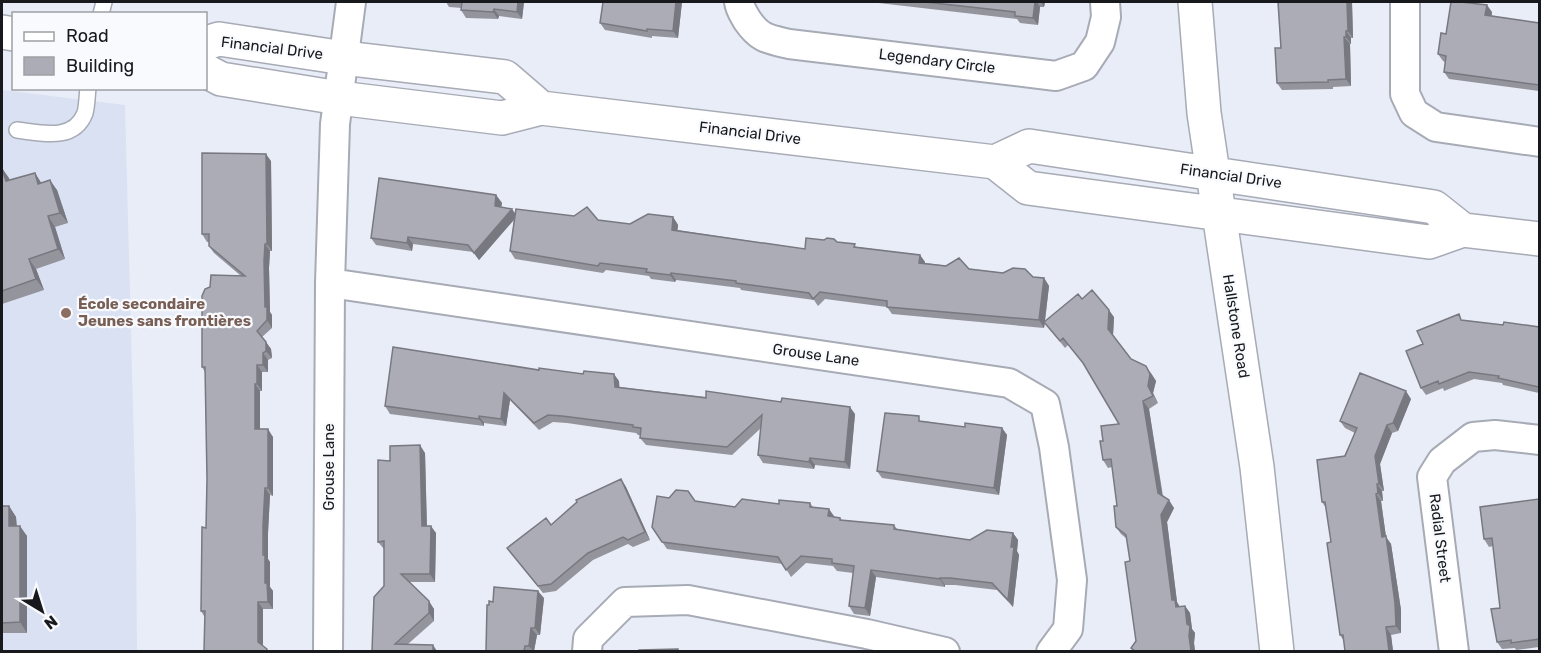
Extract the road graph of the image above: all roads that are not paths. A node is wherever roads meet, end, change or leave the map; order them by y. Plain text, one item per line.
1 (351, 2) edge
2 (739, 2) edge
3 (1106, 2) edge
4 (1195, 2) edge
5 (1405, 2) edge
6 (207, 43) edge
7 (344, 58) junction
8 (207, 72) edge
9 (88, 90) edge
10 (339, 98) junction
11 (541, 108) junction
12 (17, 130) dead end
13 (1539, 142) edge
14 (995, 162) junction
15 (1212, 173) junction
16 (1218, 214) junction
17 (1463, 230) junction
18 (1539, 239) edge
19 (330, 283) junction
20 (1539, 440) edge
21 (866, 642) edge
22 (328, 651) edge
23 (587, 651) edge
24 (945, 651) edge
25 (1051, 651) edge
26 (1277, 651) edge
27 (1454, 651) edge

1 - 7 street
2 - 3 street, Legendary Circle
4 - 15 street, Hallstone Road
5 - 13 street
6 - 7 street, Financial Drive
7 - 10 street
7 - 11 street, Financial Drive
8 - 10 street, Financial Drive
9 - 12 lane
10 - 11 street, Financial Drive
10 - 19 street, Grouse Lane
11 - 14 street, Financial Drive
14 - 15 street, Financial Drive
14 - 16 street
15 - 16 street, Hallstone Road
15 - 17 street, Financial Drive
16 - 17 street
16 - 26 street, Hallstone Road
17 - 18 street
19 - 22 street, Grouse Lane
19 - 25 street, Grouse Lane
20 - 27 street, Radial Street
21 - 23 street
21 - 24 street

